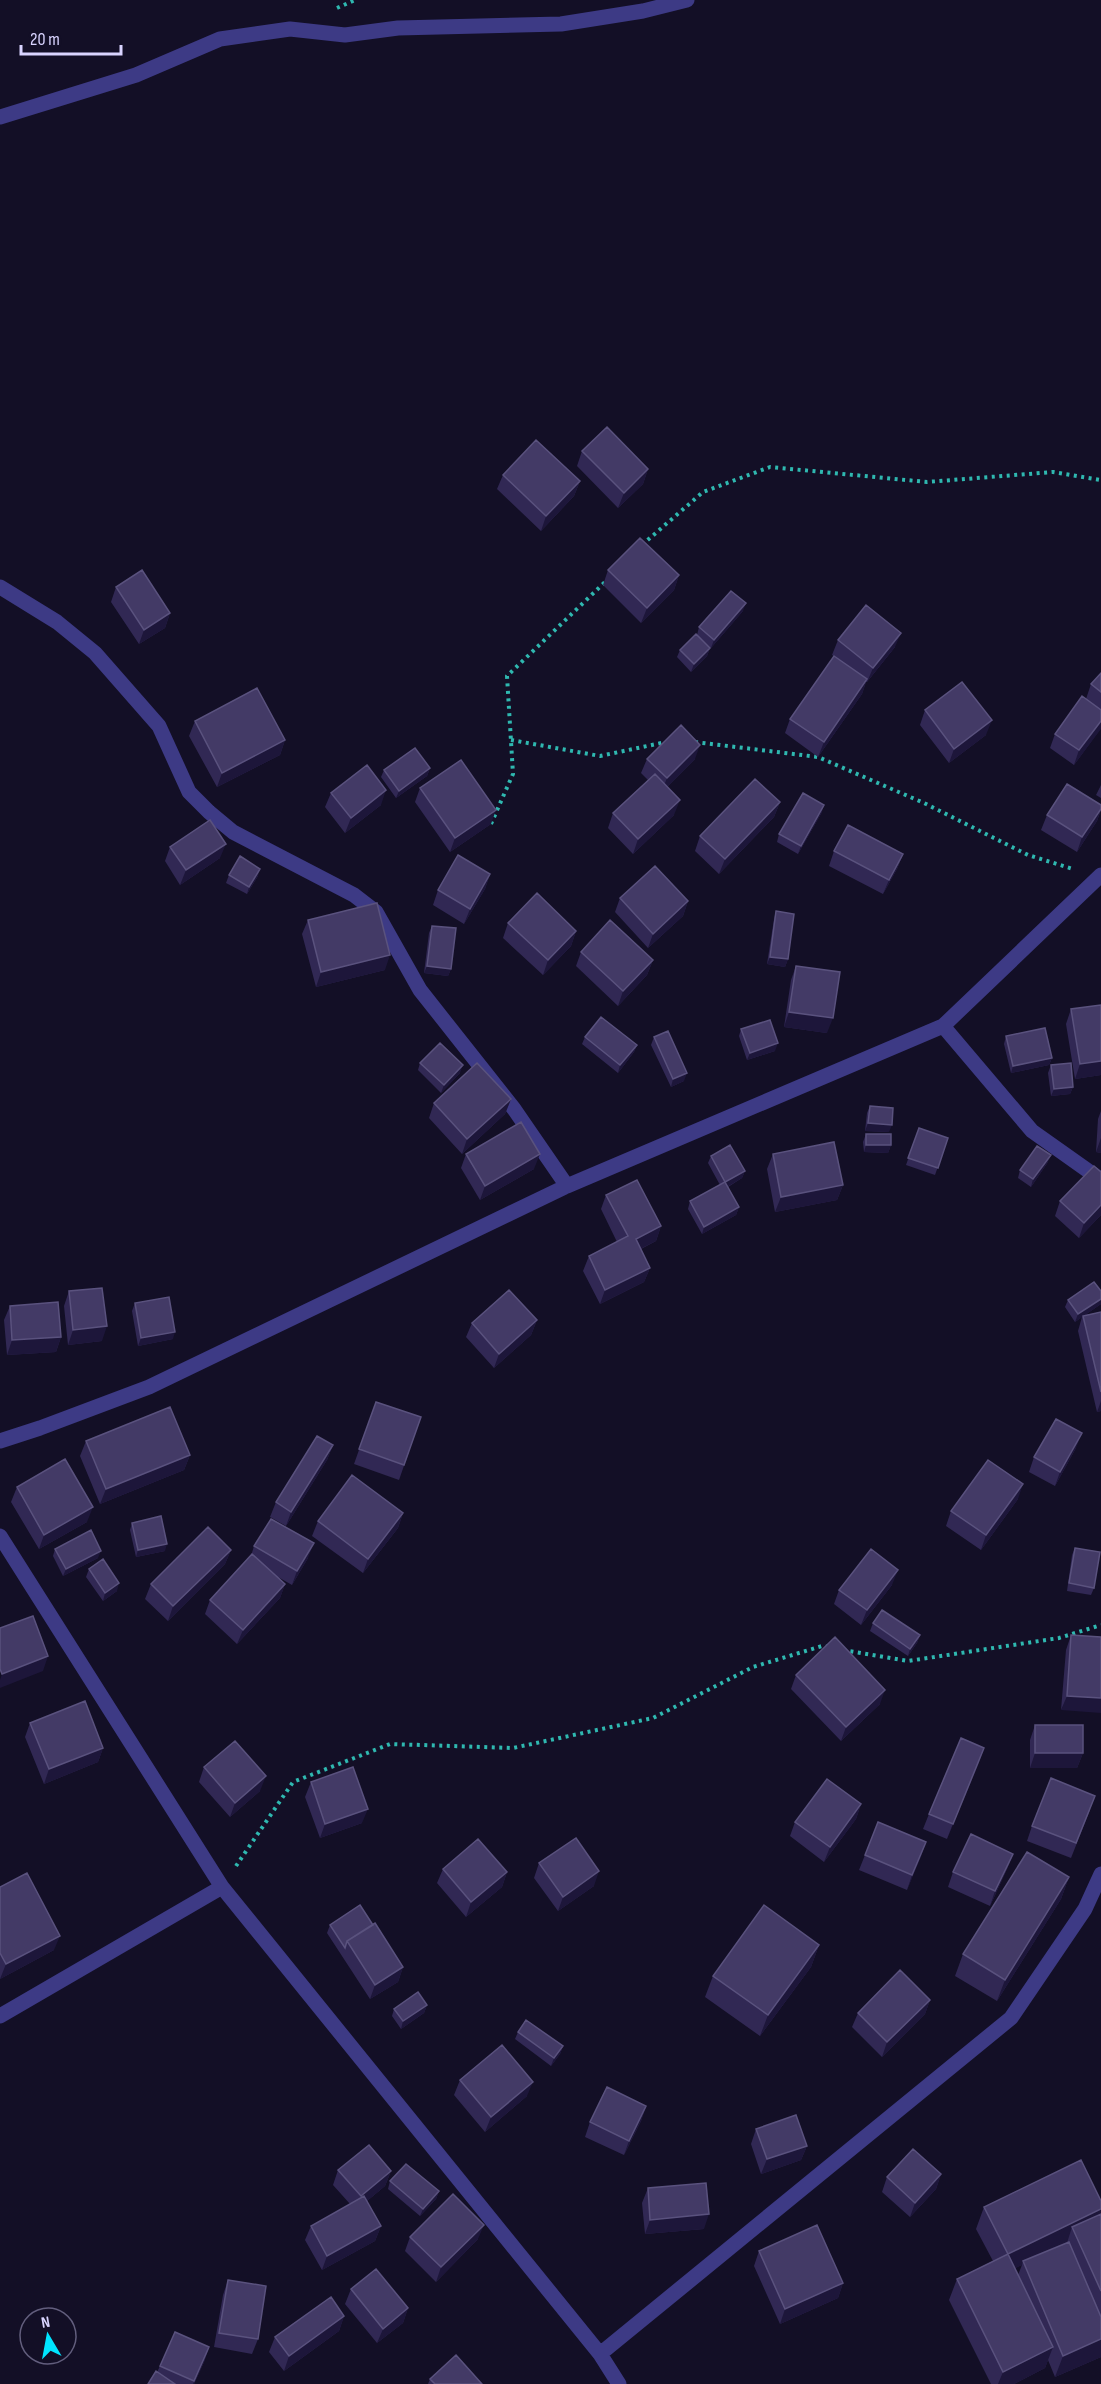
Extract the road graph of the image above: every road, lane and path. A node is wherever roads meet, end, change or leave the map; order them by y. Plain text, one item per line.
1 (687, 0) edge
2 (0, 117) edge
3 (1101, 480) edge
4 (634, 552) edge
5 (610, 577) edge
6 (0, 587) edge
7 (511, 740) junction
8 (675, 740) edge
9 (687, 741) edge
10 (490, 824) edge
11 (1100, 876) edge
12 (943, 1026) junction
13 (1101, 1180) edge
14 (567, 1186) junction
15 (0, 1441) edge
16 (0, 1536) edge
17 (1101, 1625) edge
18 (1101, 1874) edge
19 (222, 1887) junction
20 (0, 2016) edge
21 (600, 2355) junction
22 (619, 2384) edge

1 - 2 street
3 - 4 path
5 - 7 path
6 - 14 street
7 - 8 path
7 - 10 path
9 - 11 path
11 - 12 street
12 - 13 street
12 - 14 street
14 - 15 street
16 - 19 street
17 - 19 path
18 - 21 street
19 - 20 street
19 - 21 street
21 - 22 street

